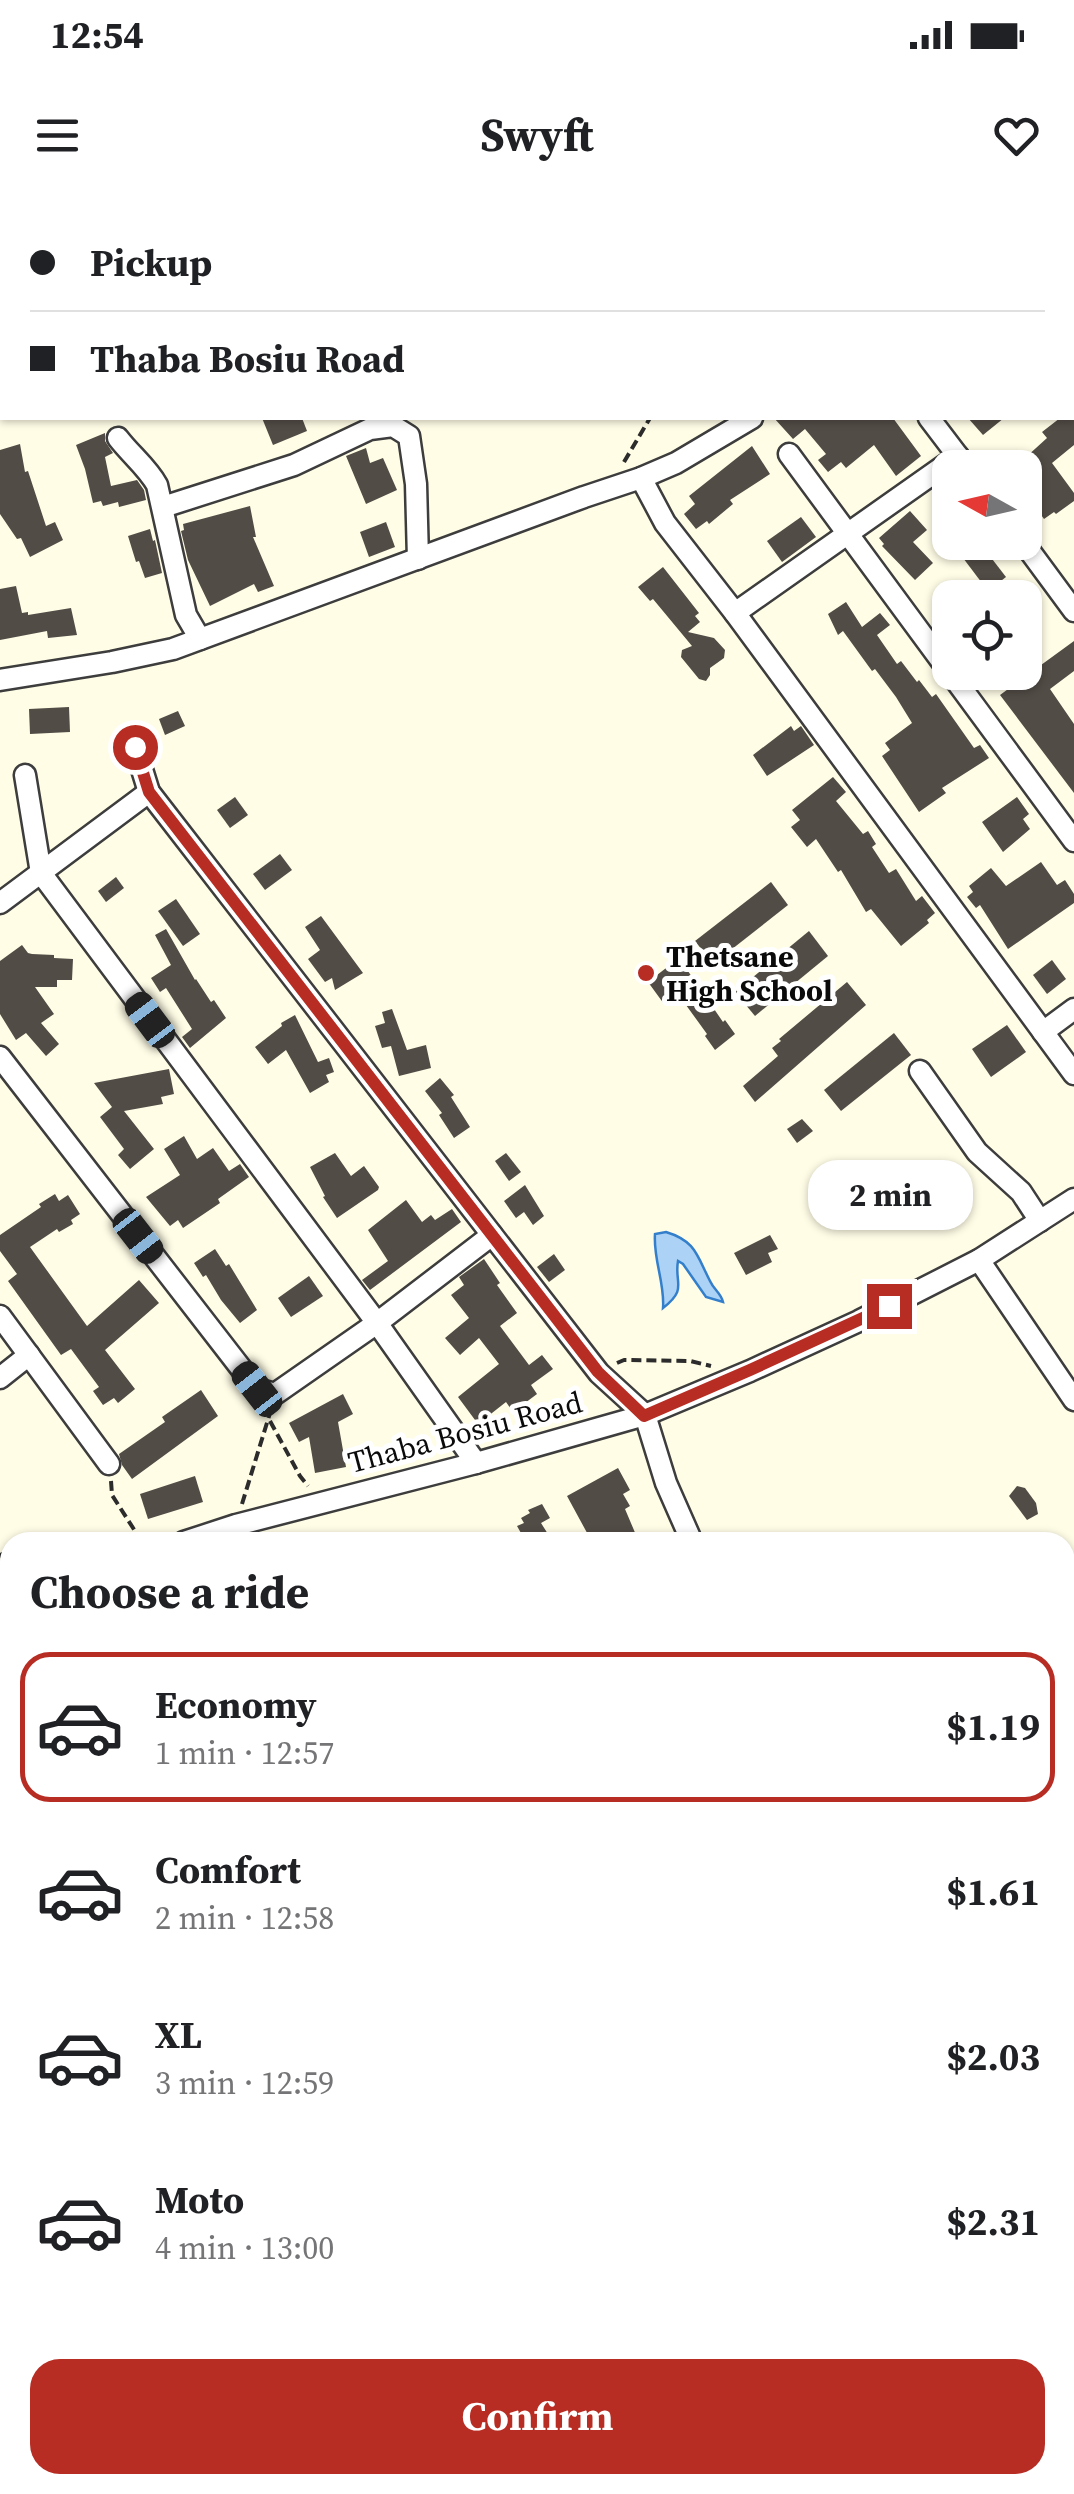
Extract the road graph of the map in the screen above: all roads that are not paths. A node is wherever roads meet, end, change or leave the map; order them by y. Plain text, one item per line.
1 (749, 420) edge
2 (930, 420) edge
3 (118, 438) dead end
4 (953, 450) edge
5 (789, 454) dead end
6 (641, 478) junction
7 (932, 481) edge
8 (163, 507) junction
9 (847, 535) junction
10 (418, 559) junction
11 (1036, 560) edge
12 (1074, 611) edge
13 (735, 613) junction
14 (200, 639) junction
15 (0, 680) edge
16 (135, 747) dead end
17 (24, 776) dead end
18 (149, 792) junction
19 (1074, 841) edge
20 (42, 873) junction
21 (0, 903) edge
22 (1074, 1009) edge
23 (1043, 1032) junction
24 (0, 1057) edge
25 (920, 1071) dead end
26 (1074, 1074) edge
27 (1074, 1199) edge
28 (1040, 1221) junction
29 (492, 1235) junction
30 (979, 1260) junction
31 (0, 1316) edge
32 (377, 1322) junction
33 (29, 1355) junction
34 (0, 1378) edge
35 (1074, 1398) edge
36 (644, 1416) junction
37 (476, 1463) junction
38 (109, 1464) road end
39 (243, 1532) edge
40 (688, 1532) edge

1 - 6 street
2 - 4 street
3 - 8 street
5 - 9 street
6 - 10 street
6 - 13 street
7 - 9 street
8 - 10 street
8 - 14 street
9 - 13 street
9 - 19 street
10 - 14 street
11 - 12 street
13 - 23 street
14 - 15 street
16 - 18 street
17 - 20 street
18 - 20 street
18 - 29 street
20 - 21 street
20 - 32 street
22 - 23 street
23 - 26 street
24 - 32 street
25 - 28 street
27 - 28 street, Thaba Bosiu Road
28 - 30 street, Thaba Bosiu Road
29 - 32 street
29 - 36 street
30 - 35 street
30 - 36 street, Thaba Bosiu Road
31 - 33 street
32 - 37 street
33 - 34 street
33 - 38 street
36 - 37 street, Thaba Bosiu Road
36 - 40 street
37 - 39 street, Thaba Bosiu Road

